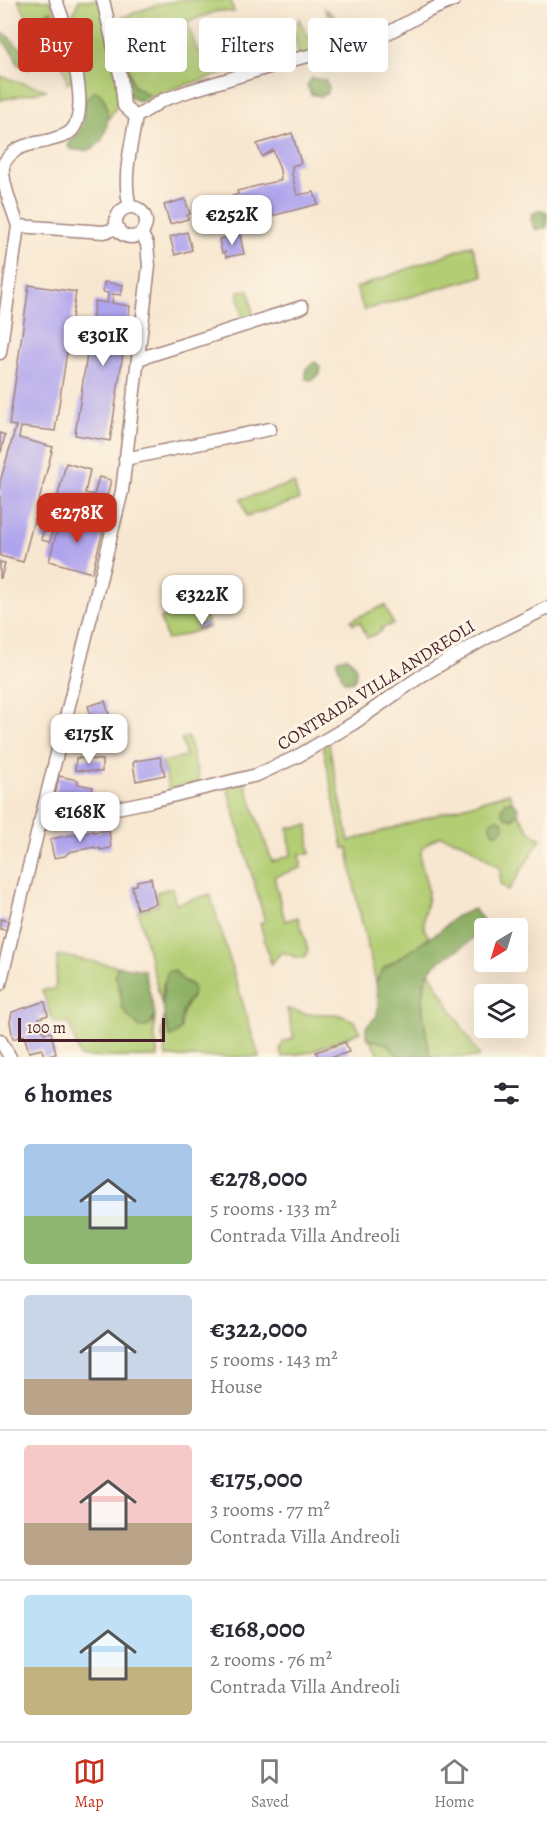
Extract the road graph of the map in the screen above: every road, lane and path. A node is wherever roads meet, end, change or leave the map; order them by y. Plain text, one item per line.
1 (56, 0) edge
2 (104, 0) edge
3 (454, 0) edge
4 (136, 117) junction
5 (130, 207) junction
6 (18, 226) junction
7 (118, 228) junction
8 (141, 233) junction
9 (302, 307) dead end
10 (0, 353) edge
11 (138, 358) junction
12 (270, 429) dead end
13 (125, 459) junction
14 (547, 608) edge
15 (39, 824) junction
16 (0, 984) edge
17 (0, 1040) edge
18 (10, 1057) edge

1 - 6 street
2 - 4 street
3 - 4 street
4 - 5 street
5 - 7 street
5 - 8 street
6 - 7 street
6 - 10 street
7 - 8 street
8 - 11 street
9 - 11 street
11 - 13 street
12 - 13 street
13 - 15 street
14 - 15 street, CONTRADA VILLA ANDREOLI
15 - 16 street
17 - 18 street

